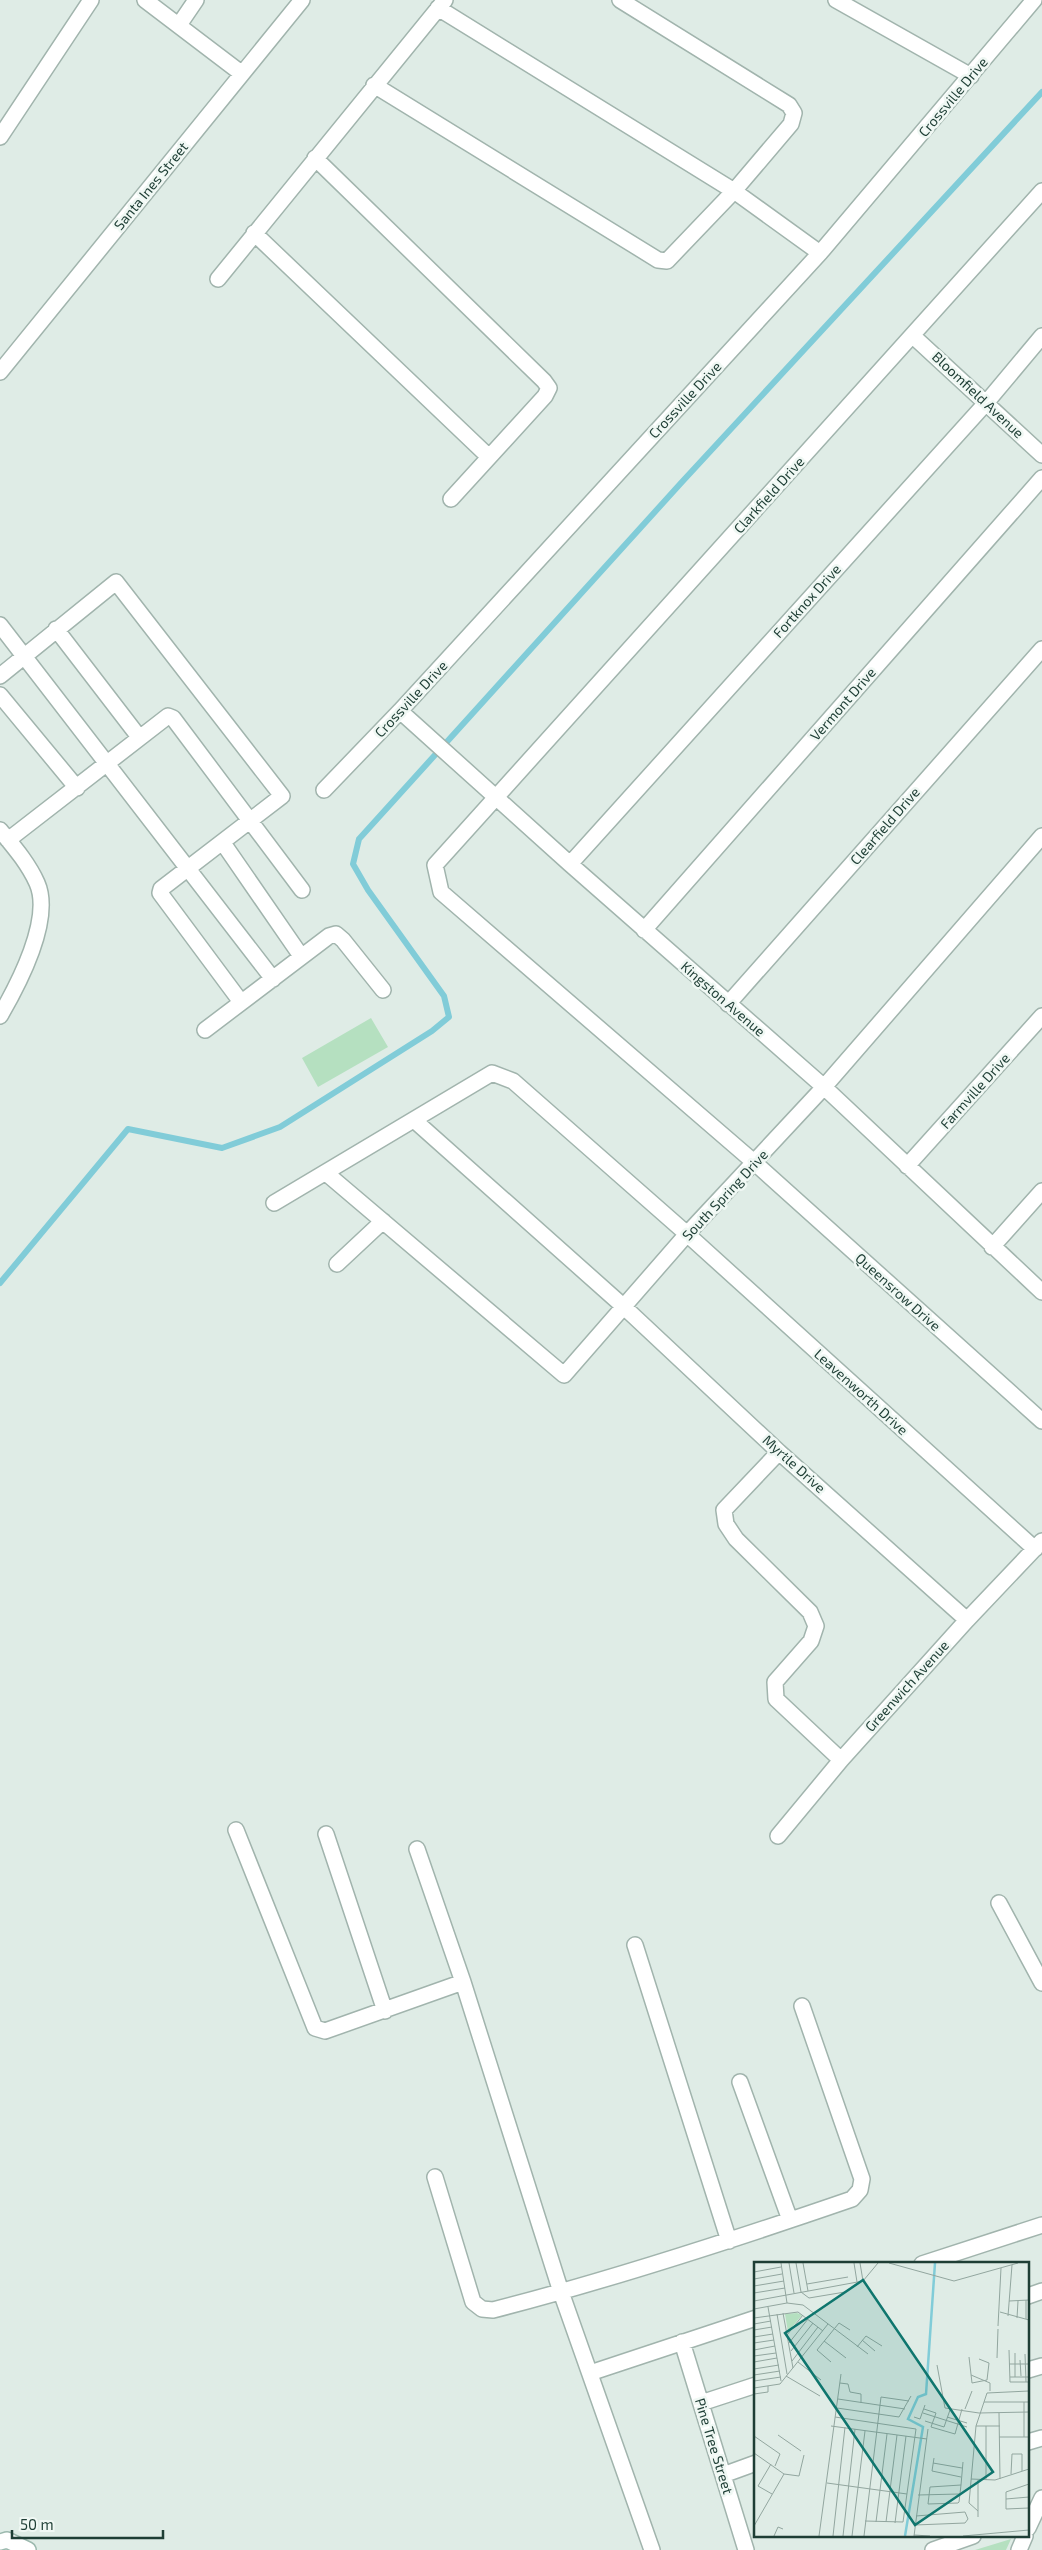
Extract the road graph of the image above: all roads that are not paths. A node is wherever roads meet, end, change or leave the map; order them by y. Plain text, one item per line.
1 (91, 0) edge
2 (145, 0) edge
3 (196, 0) edge
4 (302, 0) edge
5 (620, 0) edge
6 (836, 0) edge
7 (1034, 0) edge
8 (441, 4) edge
9 (180, 25) junction
10 (241, 73) junction
11 (971, 76) junction
12 (374, 85) junction
13 (0, 137) edge
14 (315, 158) junction
15 (734, 191) junction
16 (1042, 191) edge
17 (254, 233) junction
18 (820, 253) junction
19 (218, 279) dead end
20 (914, 336) junction
21 (1042, 336) edge
22 (0, 372) edge
23 (986, 403) junction
24 (1042, 455) edge
25 (488, 457) junction
26 (1042, 478) edge
27 (451, 500) dead end
28 (0, 625) edge
29 (56, 629) junction
30 (1042, 649) edge
31 (23, 656) junction
32 (0, 676) edge
33 (0, 695) edge
34 (400, 711) junction
35 (139, 738) junction
36 (107, 762) junction
37 (77, 788) junction
38 (324, 790) dead end
39 (496, 798) junction
40 (251, 821) junction
41 (4, 835) edge
42 (1042, 836) edge
43 (223, 843) junction
44 (570, 864) junction
45 (187, 869) junction
46 (302, 890) dead end
47 (644, 930) junction
48 (302, 956) junction
49 (273, 979) junction
50 (383, 990) dead end
51 (241, 1002) junction
52 (728, 1004) junction
53 (0, 1016) edge
54 (1042, 1016) edge
55 (205, 1030) dead end
56 (824, 1087) junction
57 (414, 1120) junction
58 (755, 1163) junction
59 (907, 1166) junction
60 (326, 1173) junction
61 (1042, 1191) edge
62 (274, 1203) dead end
63 (383, 1221) junction
64 (687, 1234) junction
65 (992, 1247) junction
66 (338, 1264) dead end
67 (1042, 1292) edge
68 (624, 1306) junction
69 (1042, 1422) edge
70 (779, 1452) junction
71 (1038, 1545) edge
72 (966, 1620) junction
73 (841, 1760) junction
74 (236, 1830) dead end
75 (326, 1834) dead end
76 (778, 1836) dead end
77 (417, 1848) dead end
78 (999, 1903) dead end
79 (635, 1945) dead end
80 (463, 1982) junction
81 (1042, 1983) edge
82 (802, 2006) dead end
83 (385, 2011) junction
84 (740, 2082) dead end
85 (435, 2177) dead end
86 (790, 2220) junction
87 (1042, 2225) edge
88 (729, 2241) junction
89 (928, 2262) edge
90 (561, 2292) junction
91 (754, 2319) edge
92 (682, 2342) junction
93 (590, 2373) junction
94 (754, 2386) edge
95 (701, 2403) junction
96 (754, 2464) edge
97 (723, 2475) junction
98 (1042, 2498) edge
99 (1030, 2520) edge
100 (967, 2538) edge
101 (1024, 2538) edge
102 (748, 2542) edge
103 (3, 2544) edge
104 (28, 2550) edge
105 (652, 2550) edge
106 (933, 2550) edge
107 (1018, 2550) edge

1 - 13 street
2 - 9 street
3 - 9 street
4 - 10 street, Santa Ines Street
5 - 15 street
6 - 11 street
7 - 11 street, Crossville Drive
8 - 12 street
8 - 15 street
9 - 10 street
10 - 22 street, Santa Ines Street
11 - 18 street, Crossville Drive
12 - 14 street
12 - 15 street
14 - 17 street
14 - 25 street
15 - 18 street
16 - 20 street, Clarkfield Drive
17 - 19 street
17 - 25 street
18 - 34 street, Crossville Drive
20 - 23 street, Bloomfield Avenue
20 - 39 street, Clarkfield Drive
21 - 23 street, Fortknox Drive
23 - 24 street, Bloomfield Avenue
23 - 44 street, Fortknox Drive
25 - 27 street
26 - 47 street, Vermont Drive
28 - 31 street
29 - 31 street
29 - 35 street
29 - 40 street
30 - 52 street, Clearfield Drive
31 - 32 street
31 - 36 street
33 - 37 street
34 - 38 street, Crossville Drive
34 - 39 street, Kingston Avenue
35 - 36 street
35 - 40 street
36 - 37 street
36 - 45 street
37 - 41 street
39 - 44 street, Kingston Avenue
39 - 58 street, Clarkfield Drive
40 - 43 street
40 - 46 street
41 - 53 street
42 - 56 street, South Spring Drive
43 - 45 street
43 - 48 street
44 - 47 street, Kingston Avenue
45 - 49 street
45 - 51 street
47 - 52 street, Kingston Avenue
48 - 49 street
48 - 50 street
49 - 51 street
51 - 55 street
52 - 56 street, Kingston Avenue
54 - 59 street, Farmville Drive
56 - 58 street, South Spring Drive
56 - 59 street, Kingston Avenue
57 - 60 street
57 - 64 street, Leavenworth Drive
57 - 68 street, Myrtle Drive
58 - 64 street, South Spring Drive
58 - 69 street, Queensrow Drive
59 - 65 street, Kingston Avenue
60 - 62 street
60 - 63 street, South Spring Drive
61 - 65 street
63 - 66 street
63 - 68 street, South Spring Drive
64 - 68 street, South Spring Drive
64 - 71 street, Leavenworth Drive
65 - 67 street, Kingston Avenue
68 - 70 street, Myrtle Drive
70 - 72 street, Myrtle Drive
70 - 73 street
71 - 72 street, Greenwich Avenue
72 - 73 street, Greenwich Avenue
73 - 76 street, Greenwich Avenue
74 - 83 street
75 - 83 street
77 - 80 street
78 - 81 street
79 - 88 street
80 - 83 street
80 - 90 street
82 - 86 street
84 - 86 street
85 - 90 street
86 - 88 street
87 - 89 street
88 - 90 street
90 - 93 street
91 - 92 street
92 - 93 street
92 - 95 street, Pine Tree Street
93 - 105 street
94 - 95 street
95 - 97 street, Pine Tree Street
96 - 97 street
97 - 102 street, Pine Tree Street
98 - 99 street
100 - 106 street
101 - 107 street
103 - 104 street

